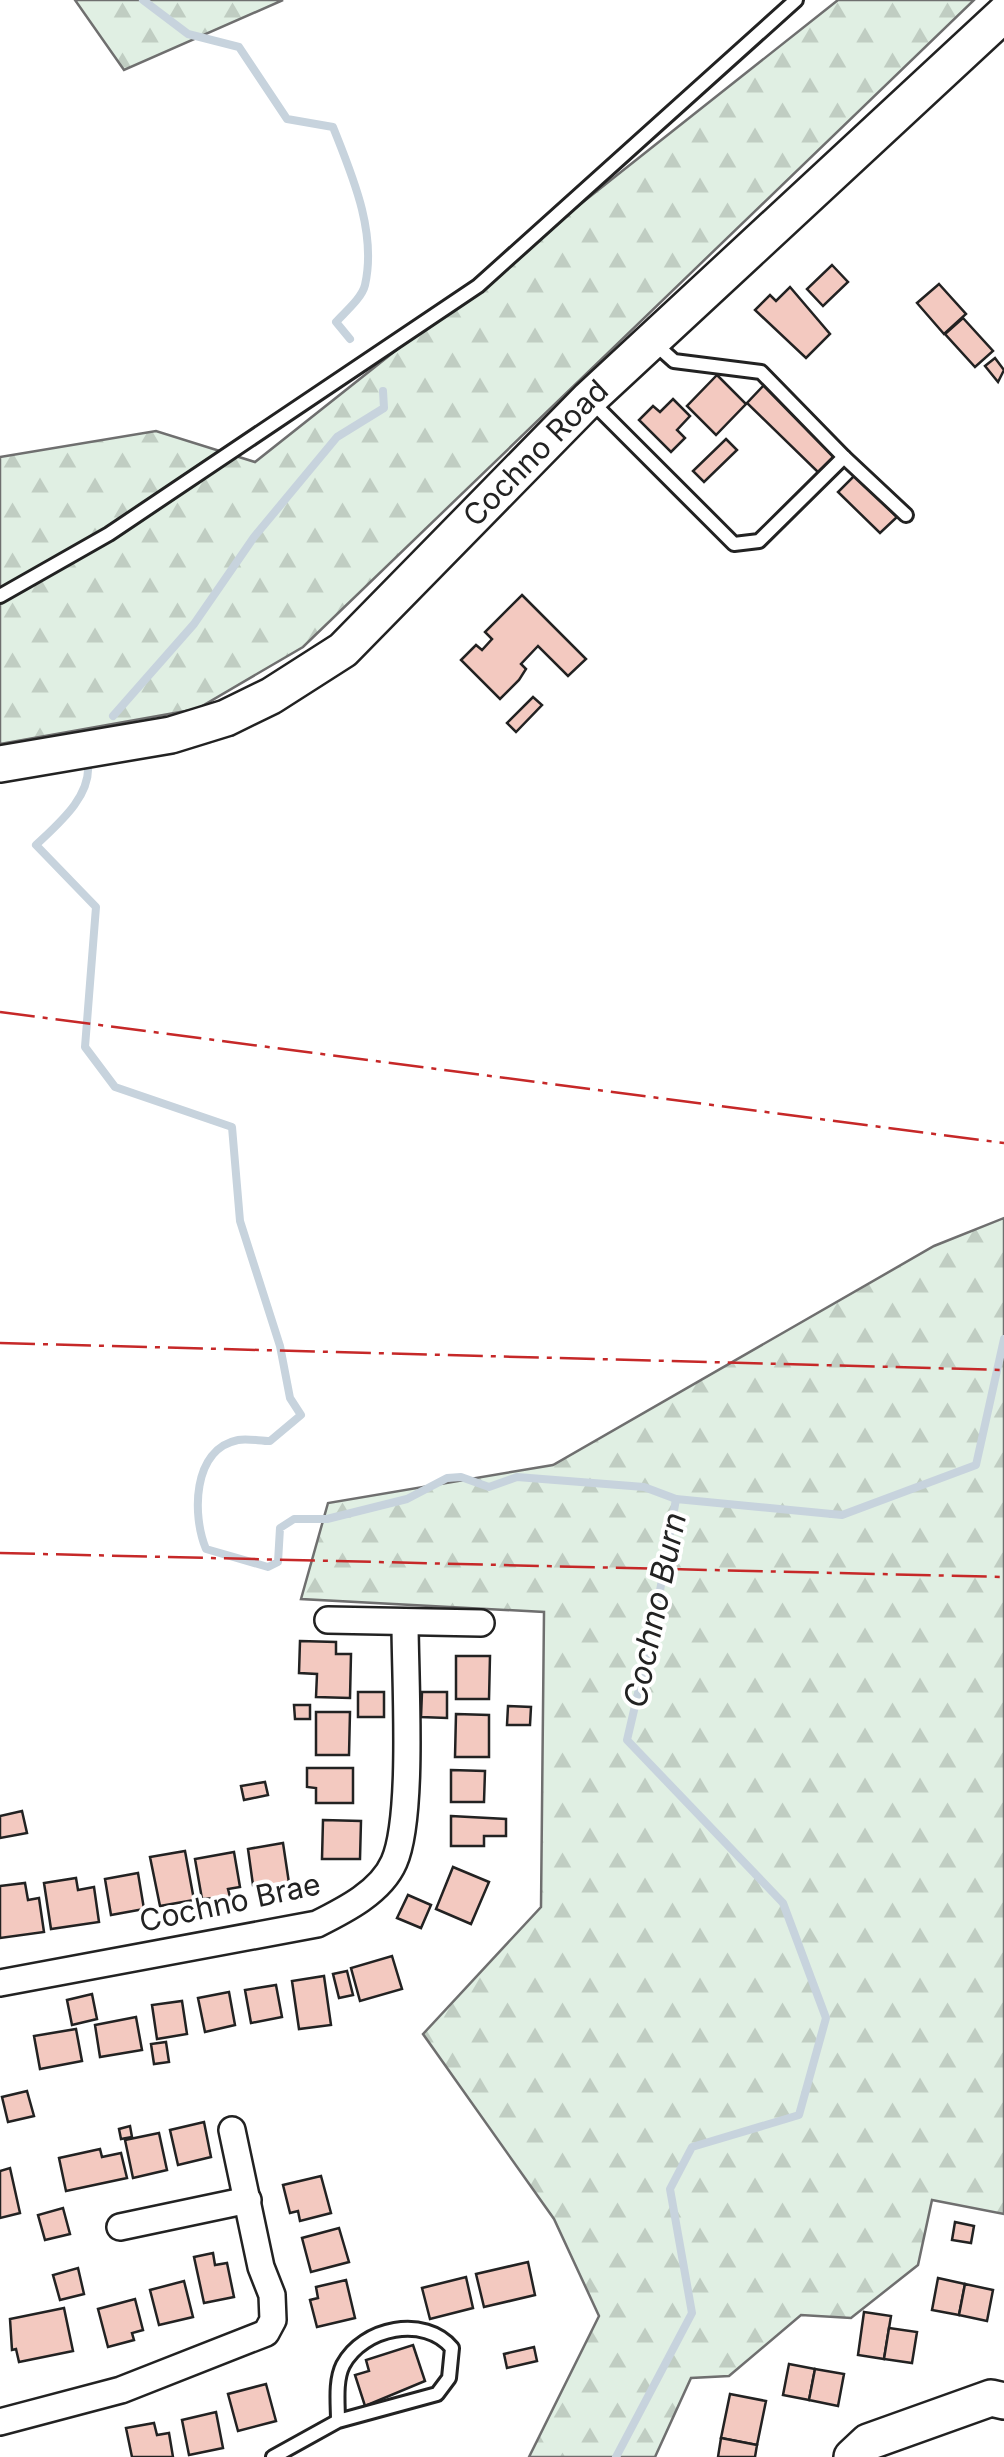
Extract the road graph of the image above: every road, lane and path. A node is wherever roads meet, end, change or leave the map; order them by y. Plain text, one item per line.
1 (796, 0) edge
2 (1004, 14) edge
3 (652, 341) junction
4 (588, 398) junction
5 (844, 457) junction
6 (906, 515) dead end
7 (0, 596) edge
8 (0, 764) edge
9 (328, 1620) dead end
10 (405, 1622) junction
11 (481, 1624) dead end
12 (0, 1983) edge
13 (232, 2130) dead end
14 (248, 2200) junction
15 (120, 2227) dead end
16 (1004, 2401) edge
17 (338, 2421) junction
18 (0, 2422) edge
19 (272, 2457) edge
20 (852, 2457) edge

1 - 7 lane
2 - 3 street, Cochno Road
3 - 4 street, Cochno Road
3 - 5 lane
4 - 5 lane
4 - 8 street, Cochno Road
5 - 6 lane
9 - 10 street
10 - 11 street
10 - 12 street, Cochno Brae
13 - 14 street
14 - 15 street
14 - 18 street
16 - 20 street
17 - 17 lane
17 - 19 lane

